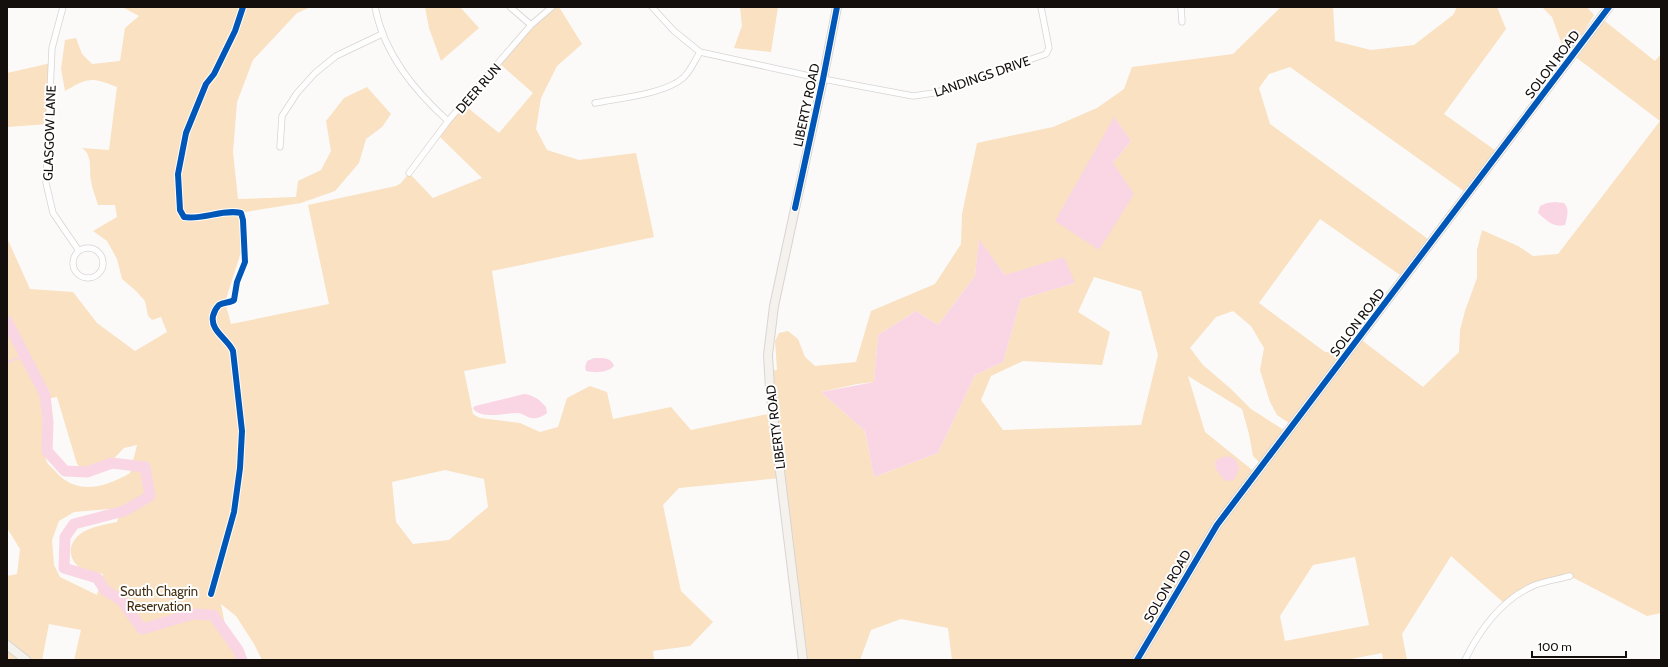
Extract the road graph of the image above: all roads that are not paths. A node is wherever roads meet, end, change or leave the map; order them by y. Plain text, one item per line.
1 (63, 7) edge
2 (375, 7) edge
3 (510, 7) edge
4 (552, 7) edge
5 (652, 7) edge
6 (837, 7) edge
7 (1041, 7) edge
8 (1181, 7) edge
9 (1609, 7) edge
10 (1182, 22) dead end
11 (531, 25) junction
12 (382, 34) junction
13 (700, 52) junction
14 (823, 79) junction
15 (595, 103) dead end
16 (448, 121) junction
17 (280, 147) dead end
18 (409, 173) dead end
19 (79, 251) junction
20 (1570, 576) dead end
21 (7, 645) edge
22 (26, 660) edge
23 (803, 660) edge
24 (1137, 660) edge
25 (1465, 660) edge

1 - 19 street, GLASGOW LANE
2 - 12 street
3 - 11 street
4 - 11 street, DEER RUN
5 - 13 street
6 - 14 street, LIBERTY ROAD
7 - 14 street, LANDINGS DRIVE
8 - 10 street
9 - 24 street, SOLON ROAD
11 - 16 street, DEER RUN
12 - 16 street
12 - 17 street
13 - 14 street, LANDINGS DRIVE
13 - 15 street
14 - 23 street, LIBERTY ROAD
16 - 18 street, DEER RUN
19 - 19 street
20 - 25 street
21 - 22 street

